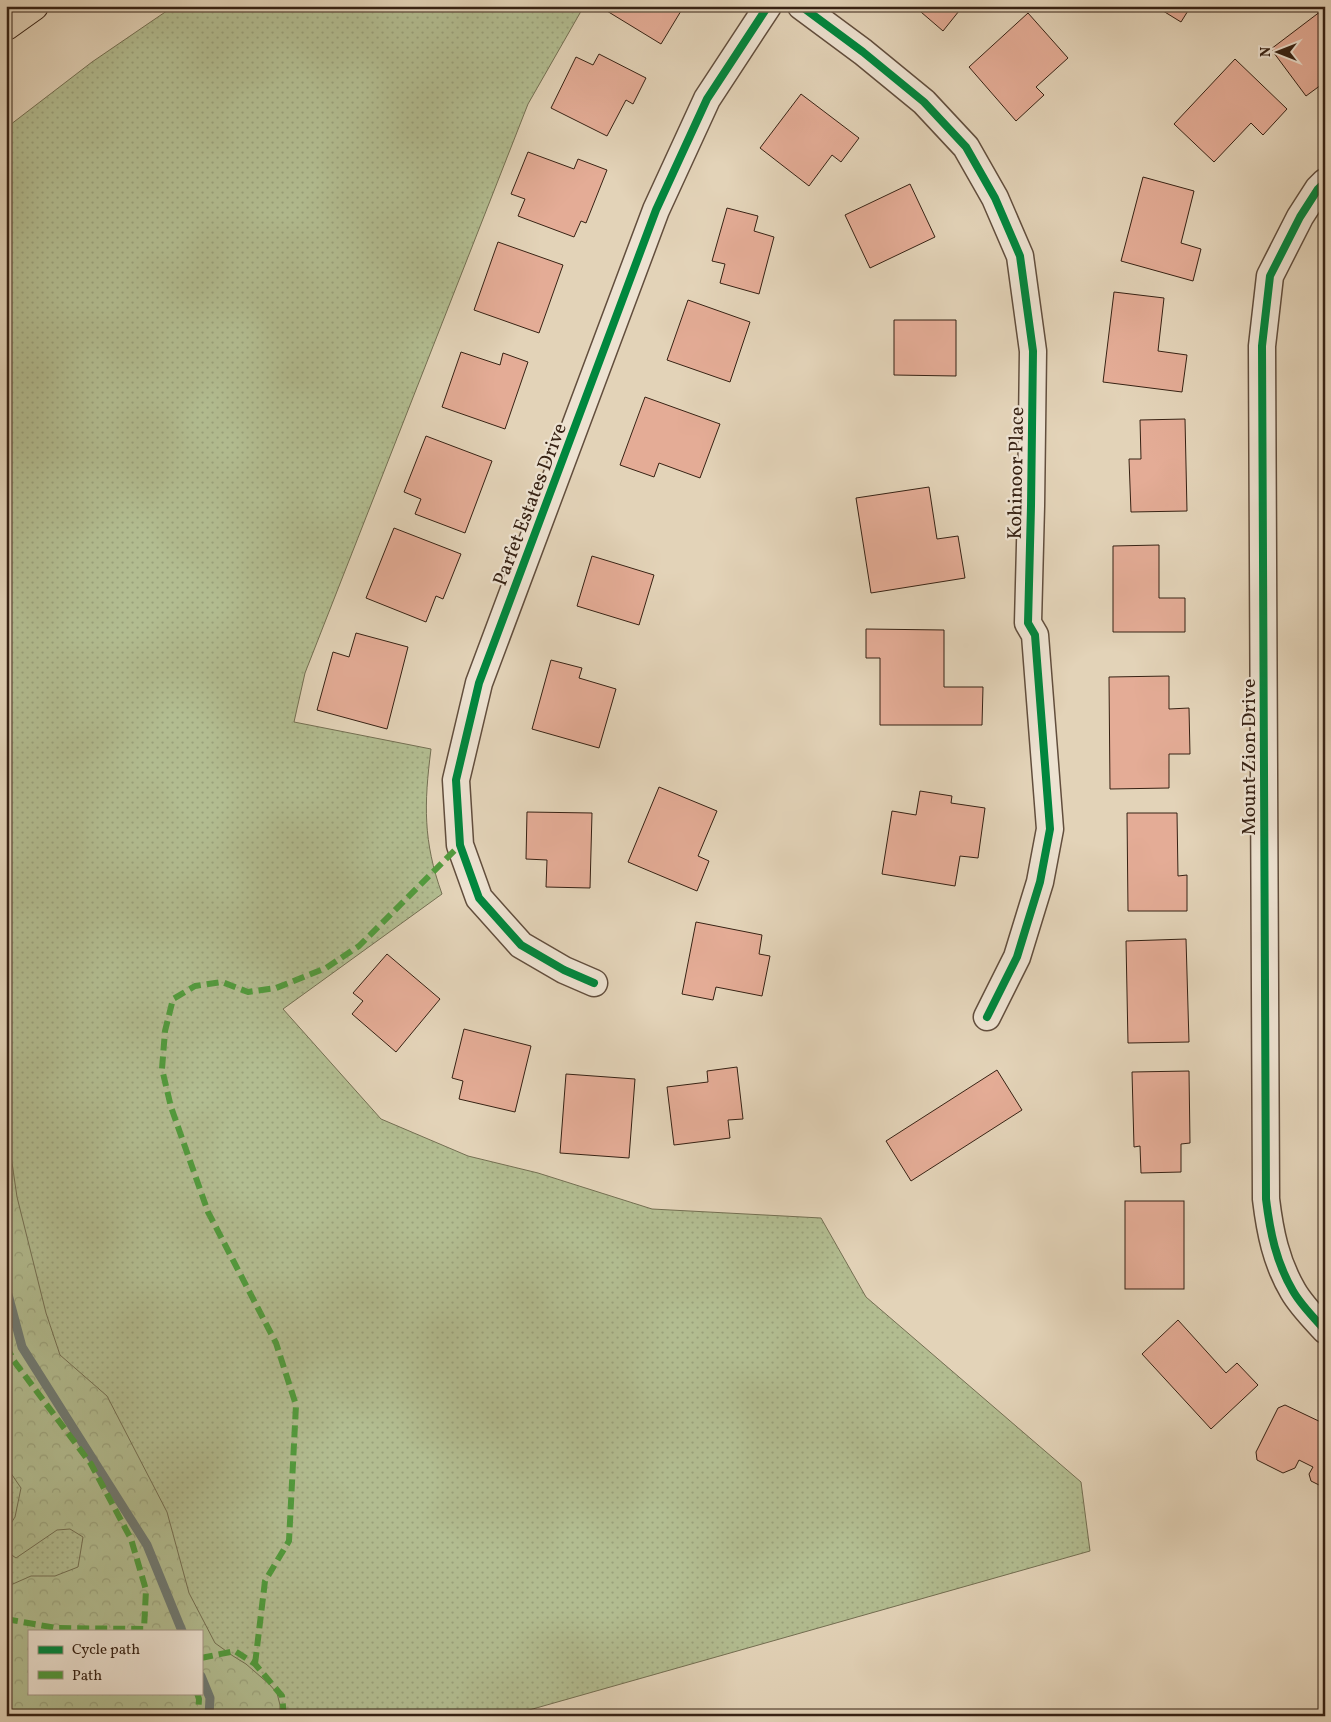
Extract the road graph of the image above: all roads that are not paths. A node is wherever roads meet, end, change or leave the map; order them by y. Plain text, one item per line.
1 (34, 6) edge
2 (768, 6) edge
3 (801, 6) edge
4 (6, 26) edge
5 (1325, 182) edge
6 (594, 983) dead end
7 (987, 1017) dead end
8 (1325, 1330) edge

1 - 4 highway
2 - 6 street, Parfet Estates Drive
3 - 7 street, Kohinoor Place
5 - 8 street, Mount Zion Drive

